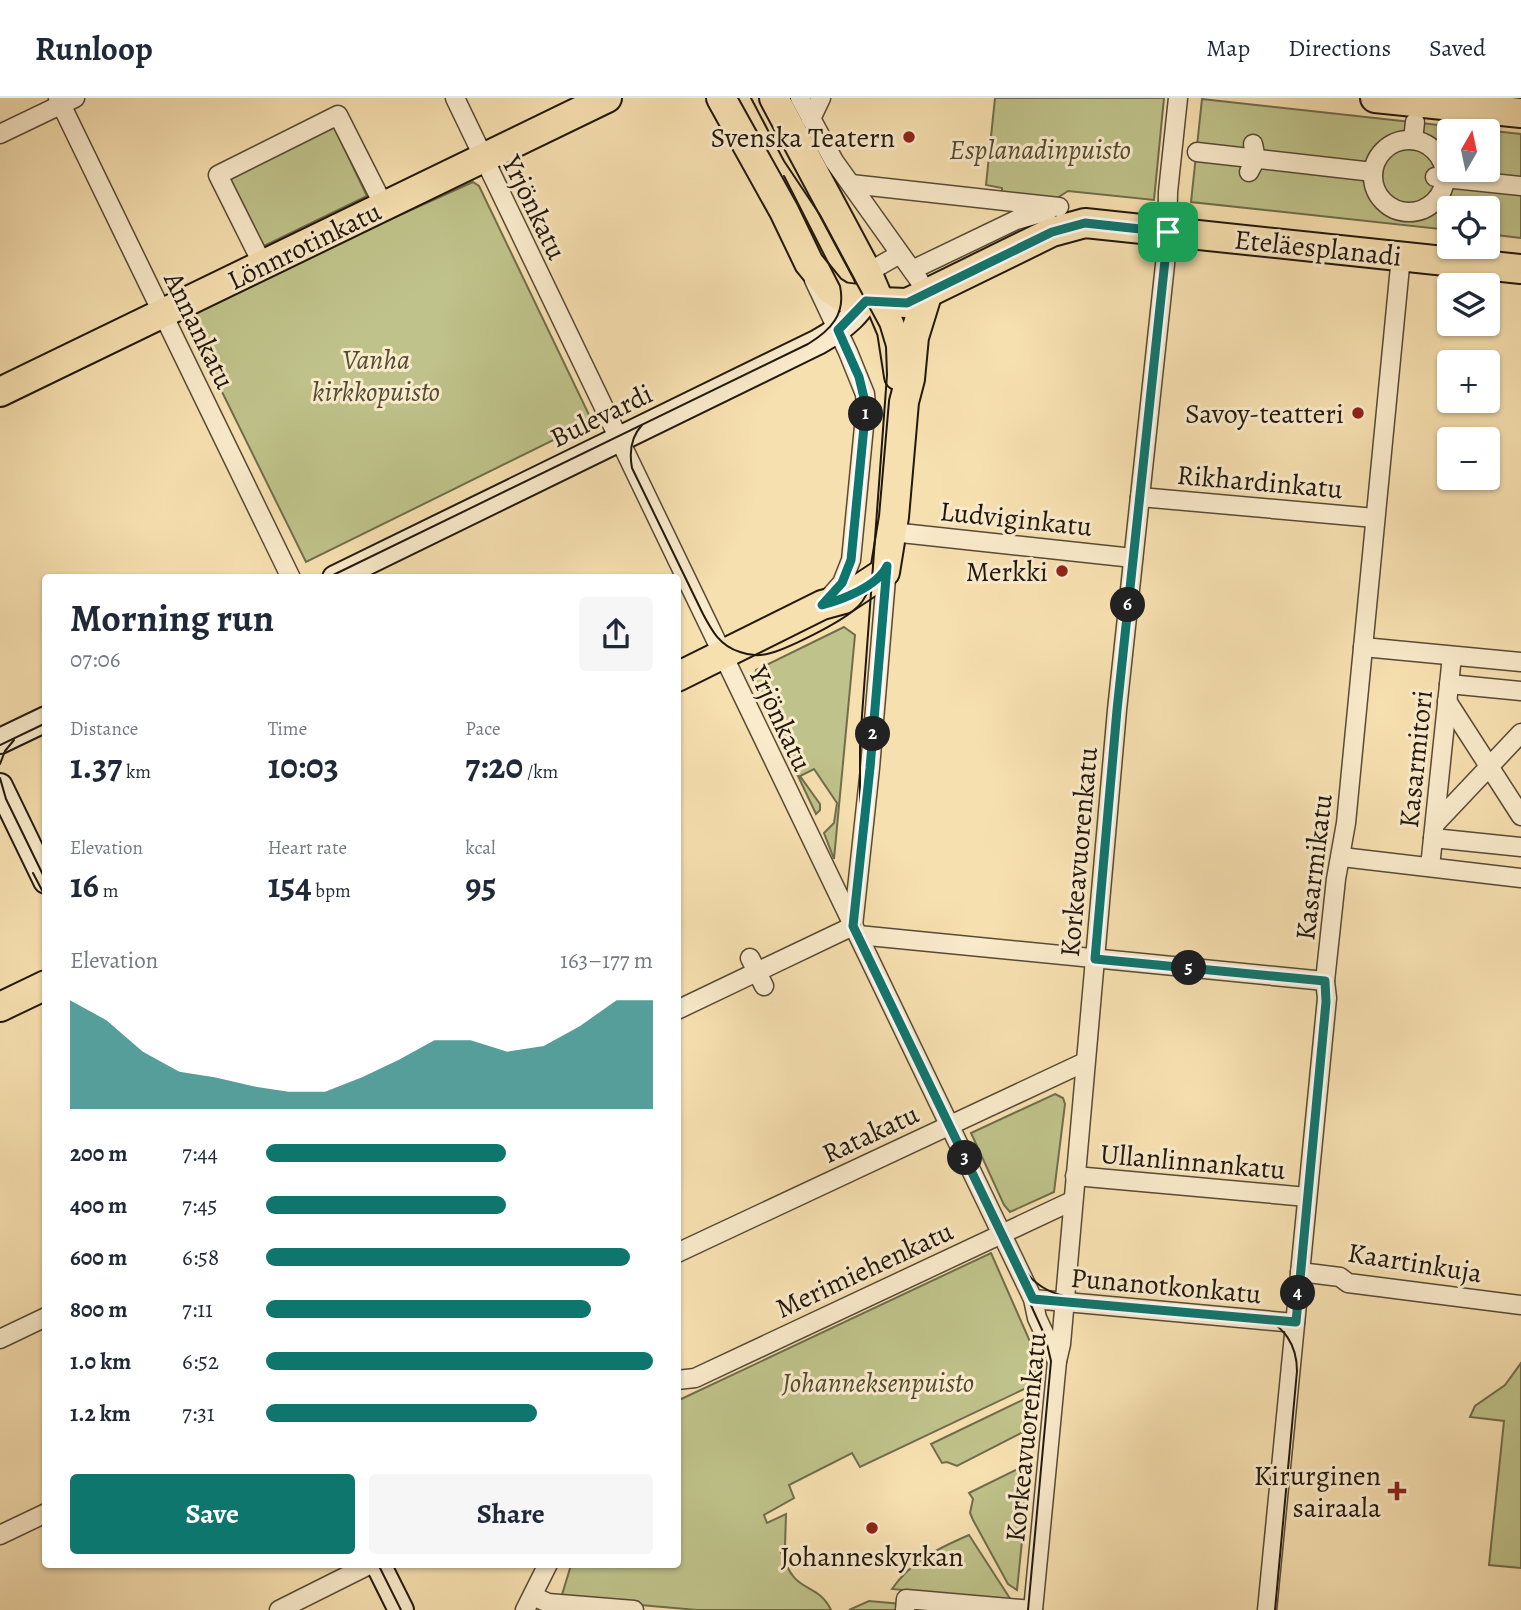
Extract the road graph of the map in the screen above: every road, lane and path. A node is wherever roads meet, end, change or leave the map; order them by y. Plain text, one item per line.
1 (455, 98) edge
2 (607, 98) edge
3 (721, 98) edge
4 (774, 98) edge
5 (800, 98) edge
6 (821, 98) edge
7 (1178, 98) edge
8 (1375, 98) edge
9 (65, 100) edge
10 (1521, 113) edge
11 (1416, 116) edge
12 (811, 118) junction
13 (0, 134) edge
14 (1197, 152) dead end
15 (1437, 153) edge
16 (483, 159) junction
17 (1373, 172) junction
18 (1440, 182) edge
19 (1480, 182) edge
20 (851, 184) junction
21 (1521, 186) edge
22 (384, 206) junction
23 (1168, 232) junction
24 (900, 254) junction
25 (1401, 256) junction
26 (809, 263) junction
27 (263, 265) junction
28 (1521, 269) edge
29 (919, 282) junction
30 (874, 288) junction
31 (163, 313) junction
32 (838, 330) junction
33 (0, 392) edge
34 (904, 402) junction
35 (619, 439) junction
36 (1140, 497) junction
37 (1375, 518) junction
38 (892, 532) junction
39 (1133, 558) junction
40 (887, 566) junction
41 (289, 574) edge
42 (343, 574) edge
43 (822, 605) junction
44 (1363, 647) junction
45 (722, 656) junction
46 (1452, 656) junction
47 (1521, 662) edge
48 (681, 675) edge
49 (1521, 691) edge
50 (1448, 692) junction
51 (42, 721) edge
52 (1521, 733) edge
53 (0, 741) edge
54 (1489, 766) junction
55 (0, 786) edge
56 (1521, 816) edge
57 (1434, 831) junction
58 (1521, 846) edge
59 (1342, 858) junction
60 (1430, 867) junction
61 (42, 873) edge
62 (1521, 878) edge
63 (839, 935) junction
64 (1095, 959) junction
65 (1325, 981) junction
66 (42, 987) edge
67 (0, 1007) edge
68 (693, 1011) edge
69 (1086, 1062) junction
70 (949, 1125) junction
71 (1075, 1176) junction
72 (1307, 1197) junction
73 (1072, 1201) junction
74 (1001, 1233) junction
75 (681, 1252) edge
76 (1300, 1272) junction
77 (1033, 1299) junction
78 (1065, 1303) junction
79 (1521, 1305) edge
80 (42, 1319) edge
81 (1296, 1322) junction
82 (0, 1339) edge
83 (1057, 1361) junction
84 (681, 1378) edge
85 (42, 1515) edge
86 (0, 1535) edge
87 (363, 1568) edge
88 (381, 1568) edge
89 (546, 1568) edge
90 (529, 1603) edge
91 (279, 1610) edge
92 (401, 1610) edge
93 (634, 1610) edge
94 (905, 1610) edge
95 (1033, 1610) edge
96 (1268, 1610) edge

1 - 16 street, Yrjönkatu
2 - 16 main road, Lönnrotinkatu
3 - 26 main road
4 - 30 main road
5 - 12 street
6 - 12 street
7 - 23 street, Korkeavuorenkatu
8 - 11 main road
9 - 13 street
9 - 31 street, Annankatu
10 - 11 main road
11 - 15 street
11 - 17 street
12 - 20 street
14 - 17 street
16 - 22 main road, Lönnrotinkatu
16 - 35 street, Yrjönkatu
17 - 18 street
19 - 21 street
20 - 24 street
20 - 29 street
22 - 27 main road, Lönnrotinkatu
22 - 27 street
23 - 25 main road, Eteläesplanadi
23 - 29 main road, Eteläesplanadi
23 - 36 street, Korkeavuorenkatu
24 - 29 street
24 - 30 street
25 - 28 main road, Eteläesplanadi
25 - 37 street, Kasarmikatu
26 - 30 main road
26 - 32 street
27 - 31 main road, Lönnrotinkatu
29 - 30 main road, Eteläesplanadi
29 - 34 main road
30 - 32 street, Bulevardi
30 - 34 main road
31 - 33 main road, Lönnrotinkatu
31 - 41 street, Annankatu
32 - 35 street, Bulevardi
32 - 43 street
34 - 38 main road
35 - 42 street, Bulevardi
35 - 45 street, Yrjönkatu
36 - 37 street, Rikhardinkatu
36 - 39 street, Korkeavuorenkatu
37 - 44 street, Kasarmikatu
38 - 39 street, Ludviginkatu
38 - 40 main road
39 - 64 street, Korkeavuorenkatu
40 - 43 main road
40 - 63 street
43 - 45 main road
44 - 46 street
44 - 59 street, Kasarmikatu
45 - 48 main road
45 - 63 street, Yrjönkatu
46 - 47 street
46 - 50 street, Kasarmitori
49 - 50 street
50 - 54 street
50 - 57 street, Kasarmitori
51 - 53 street
52 - 54 street
54 - 56 street
54 - 57 street
55 - 61 street
57 - 58 street
57 - 60 street, Kasarmitori
59 - 60 street
59 - 65 street, Kasarmikatu
60 - 62 street
63 - 64 street
63 - 68 street
63 - 70 street, Yrjönkatu
64 - 65 street
64 - 69 street, Korkeavuorenkatu
65 - 72 street, Kasarmikatu
66 - 67 main road
69 - 70 street, Ratakatu
69 - 71 street, Korkeavuorenkatu
70 - 74 street, Yrjönkatu
70 - 75 street, Ratakatu
71 - 72 street, Ullanlinnankatu
71 - 73 street, Korkeavuorenkatu
72 - 76 street, Kasarmikatu
73 - 74 street, Merimiehenkatu
73 - 78 street, Korkeavuorenkatu
74 - 77 street, Yrjönkatu
74 - 84 street, Merimiehenkatu
76 - 79 street, Kaartinkuja
76 - 81 street, Kasarmikatu
77 - 78 street, Punanotkonkatu
77 - 83 street, Yrjönkatu
78 - 81 street, Punanotkonkatu
78 - 83 street, Korkeavuorenkatu
80 - 82 street
81 - 96 street, Kasarmikatu
83 - 95 street, Korkeavuorenkatu
85 - 86 street
87 - 91 street
88 - 92 street
89 - 90 street
90 - 93 street
94 - 95 street

